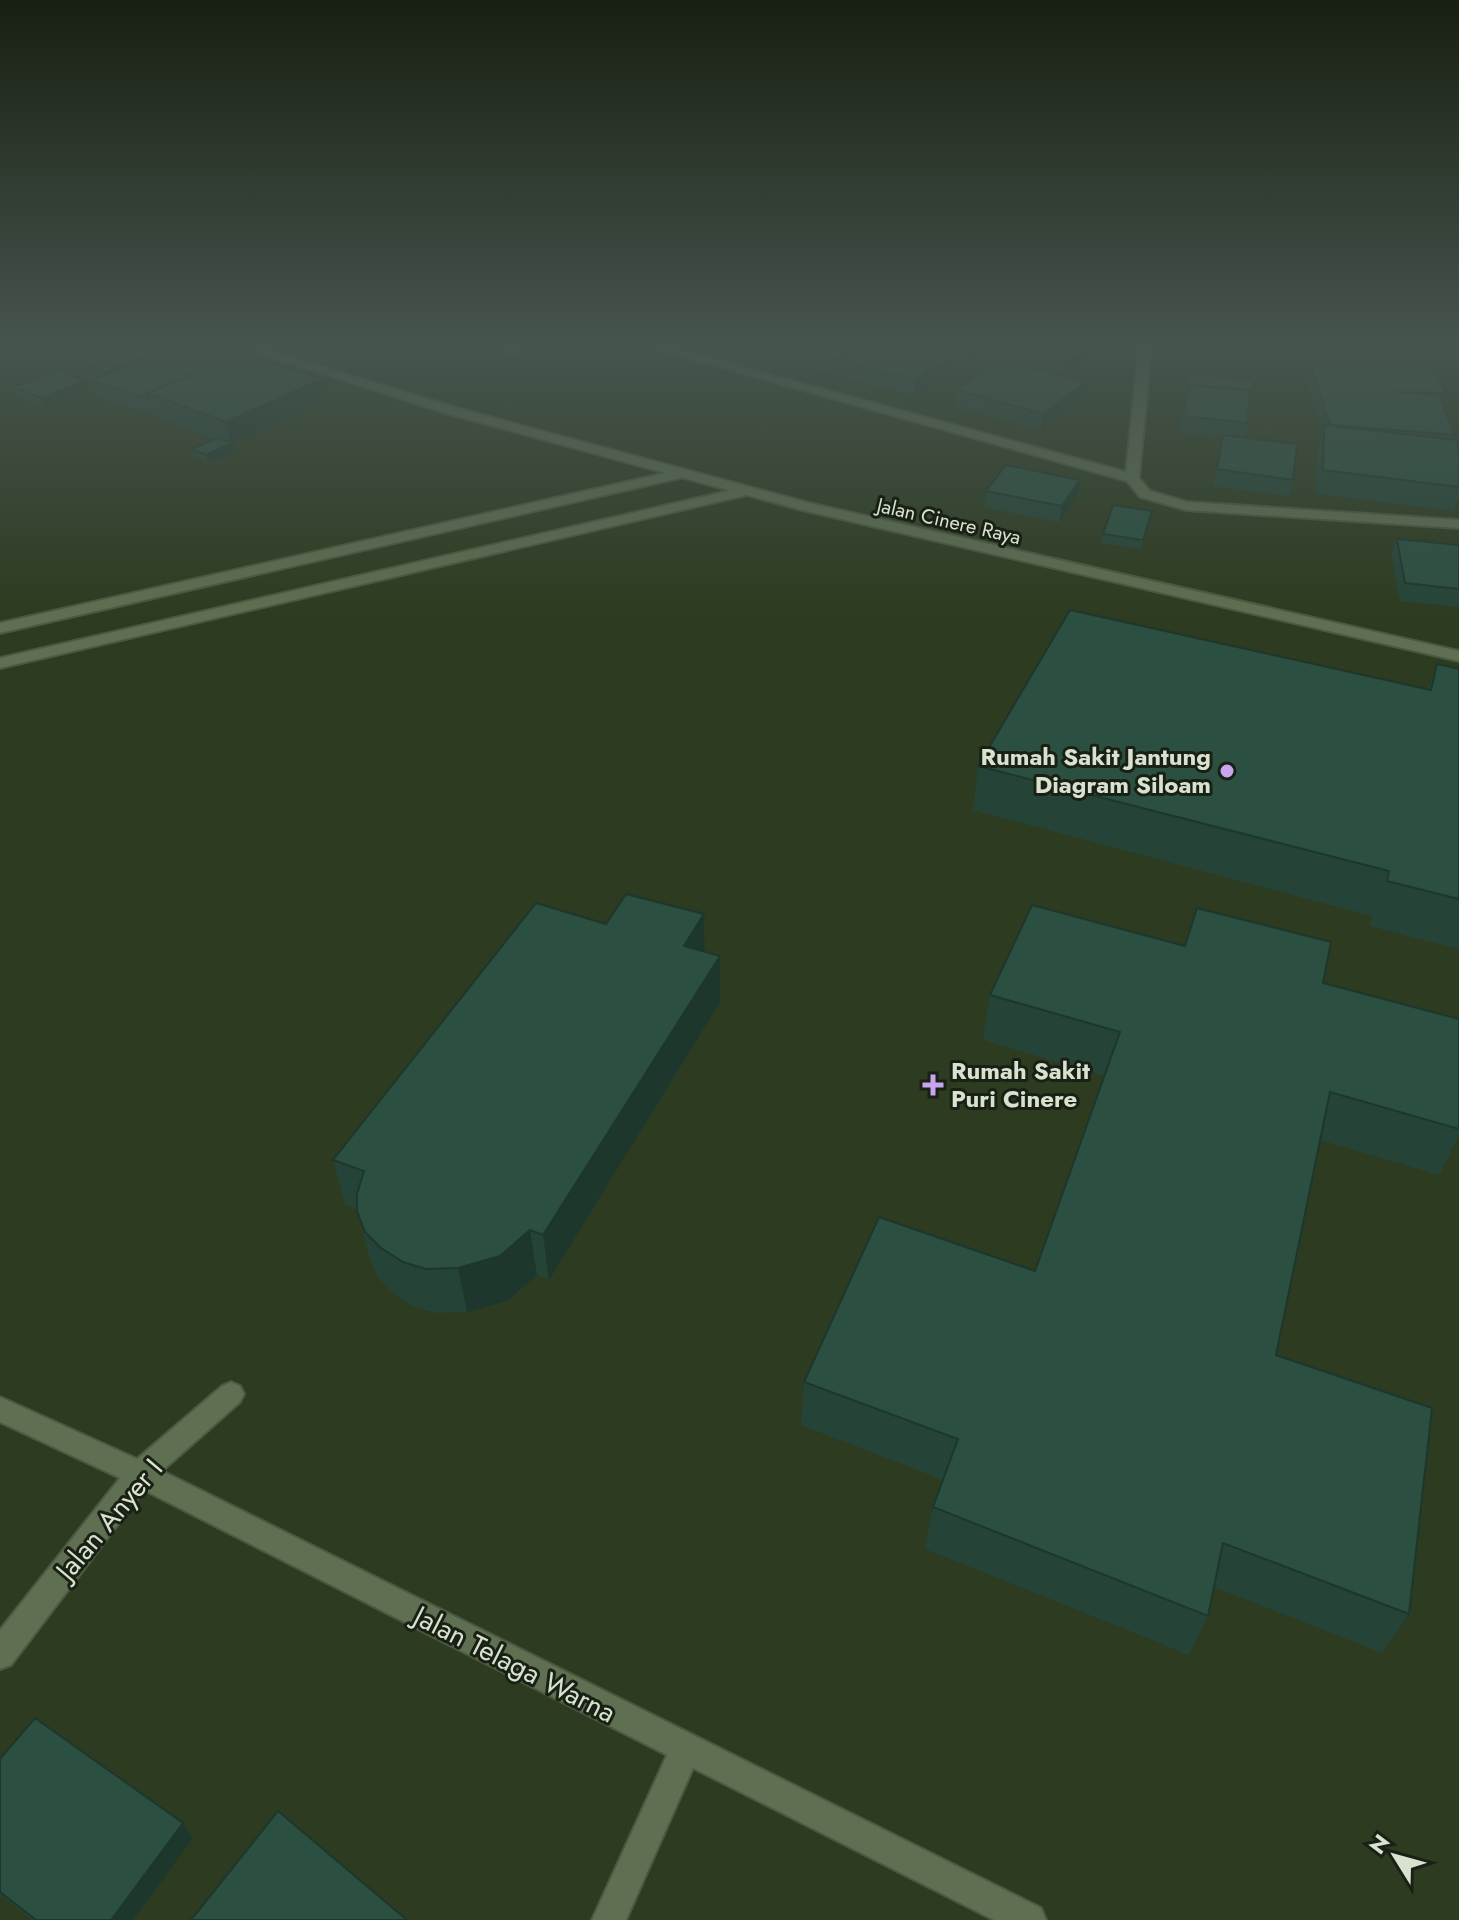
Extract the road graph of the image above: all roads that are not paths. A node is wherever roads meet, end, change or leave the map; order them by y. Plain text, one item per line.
1 (552, 439) edge
2 (988, 439) edge
3 (1136, 439) edge
4 (679, 474) junction
5 (1132, 478) junction
6 (746, 491) junction
7 (1459, 524) edge
8 (0, 628) edge
9 (1459, 656) edge
10 (0, 663) edge
11 (231, 1394) dead end
12 (0, 1409) edge
13 (140, 1474) junction
14 (0, 1654) edge
15 (685, 1750) junction
16 (609, 1920) edge
17 (1029, 1920) edge

1 - 4 street, Jalan Cinere Raya
2 - 5 street
3 - 5 street
4 - 6 street, Jalan Cinere Raya
4 - 8 street
5 - 7 street
6 - 9 street, Jalan Cinere Raya
6 - 10 street
11 - 13 street, Jalan Anyer I
12 - 13 street, Jalan Telaga Warna
13 - 14 street, Jalan Anyer I
13 - 15 street, Jalan Telaga Warna
15 - 16 street
15 - 17 street, Jalan Telaga Warna

